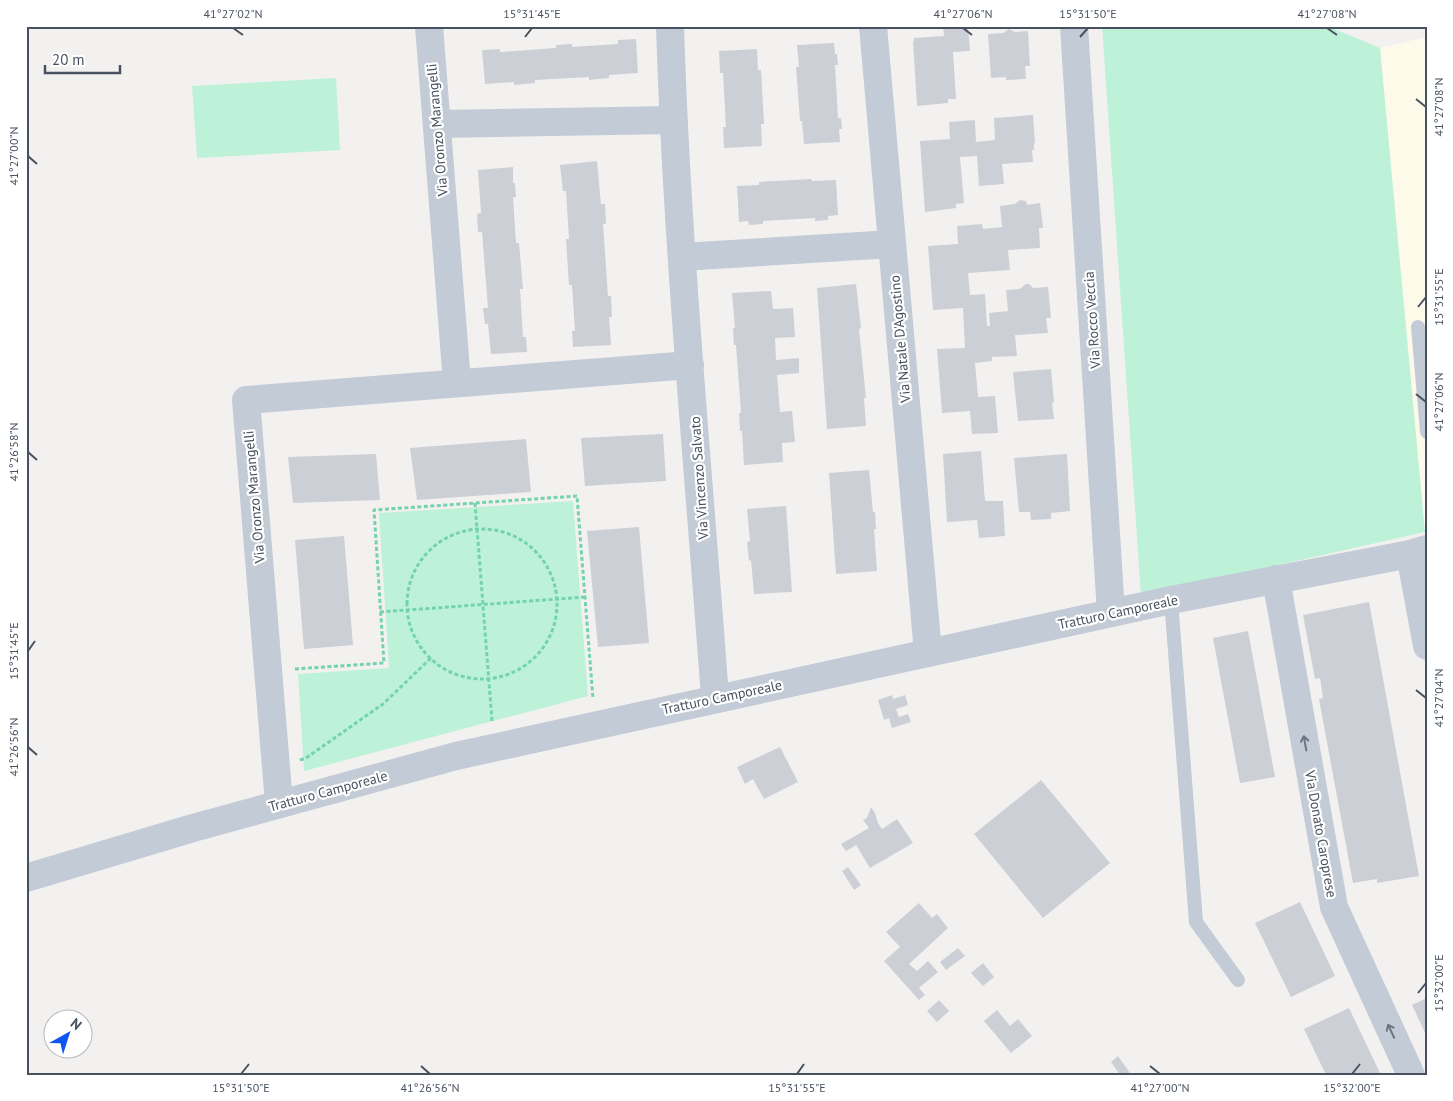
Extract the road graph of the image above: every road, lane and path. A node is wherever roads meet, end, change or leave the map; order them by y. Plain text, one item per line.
1 (429, 26) edge
2 (670, 26) edge
3 (873, 26) edge
4 (1074, 26) edge
5 (673, 120) junction
6 (437, 124) junction
7 (892, 244) junction
8 (682, 256) junction
9 (1418, 326) dead end
10 (690, 365) junction
11 (457, 382) junction
12 (1427, 432) edge
13 (475, 503) junction
14 (477, 529) junction
15 (1419, 552) edge
16 (1276, 579) junction
17 (585, 597) junction
18 (558, 598) junction
19 (1171, 600) junction
20 (483, 604) junction
21 (408, 609) junction
22 (380, 612) junction
23 (1111, 613) junction
24 (1427, 646) edge
25 (928, 653) junction
26 (431, 658) junction
27 (268, 671) junction
28 (489, 680) junction
29 (715, 698) junction
30 (595, 725) junction
31 (494, 747) junction
32 (276, 769) junction
33 (279, 804) junction
34 (26, 878) edge
35 (1238, 980) dead end
36 (1411, 1075) edge

1 - 6 street, Via Oronzo Marangelli
2 - 5 street, Via Vincenzo Salvato
3 - 7 street, Via Natale D'Agostino
4 - 23 street, Via Rocco Veccia
5 - 6 street
5 - 8 street, Via Vincenzo Salvato
6 - 11 street, Via Oronzo Marangelli
7 - 8 street
7 - 25 street, Via Natale D'Agostino
8 - 10 street, Via Vincenzo Salvato
9 - 12 lane
10 - 11 street, Via Oronzo Marangelli
10 - 29 street, Via Vincenzo Salvato
11 - 27 street, Via Oronzo Marangelli
13 - 14 path
13 - 17 path
13 - 22 path
14 - 18 path
14 - 20 path
14 - 21 path
15 - 16 street, Tratturo Camporeale
15 - 24 street
16 - 19 street, Tratturo Camporeale
36 -> 16 street, Via Donato Caroprese
17 - 18 path
17 - 30 path
18 - 20 path
18 - 28 path
19 - 23 street, Tratturo Camporeale
19 - 35 lane
20 - 21 path
20 - 28 path
21 - 22 path
21 - 26 path
22 - 27 path
23 - 25 street, Tratturo Camporeale
25 - 29 street, Tratturo Camporeale
26 - 28 path
26 - 32 path
27 - 32 street, Via Oronzo Marangelli
28 - 31 path
29 - 30 street, Tratturo Camporeale
30 - 31 street, Tratturo Camporeale
31 - 33 street, Tratturo Camporeale
32 - 33 street, Via Oronzo Marangelli
33 - 34 street, Tratturo Camporeale

